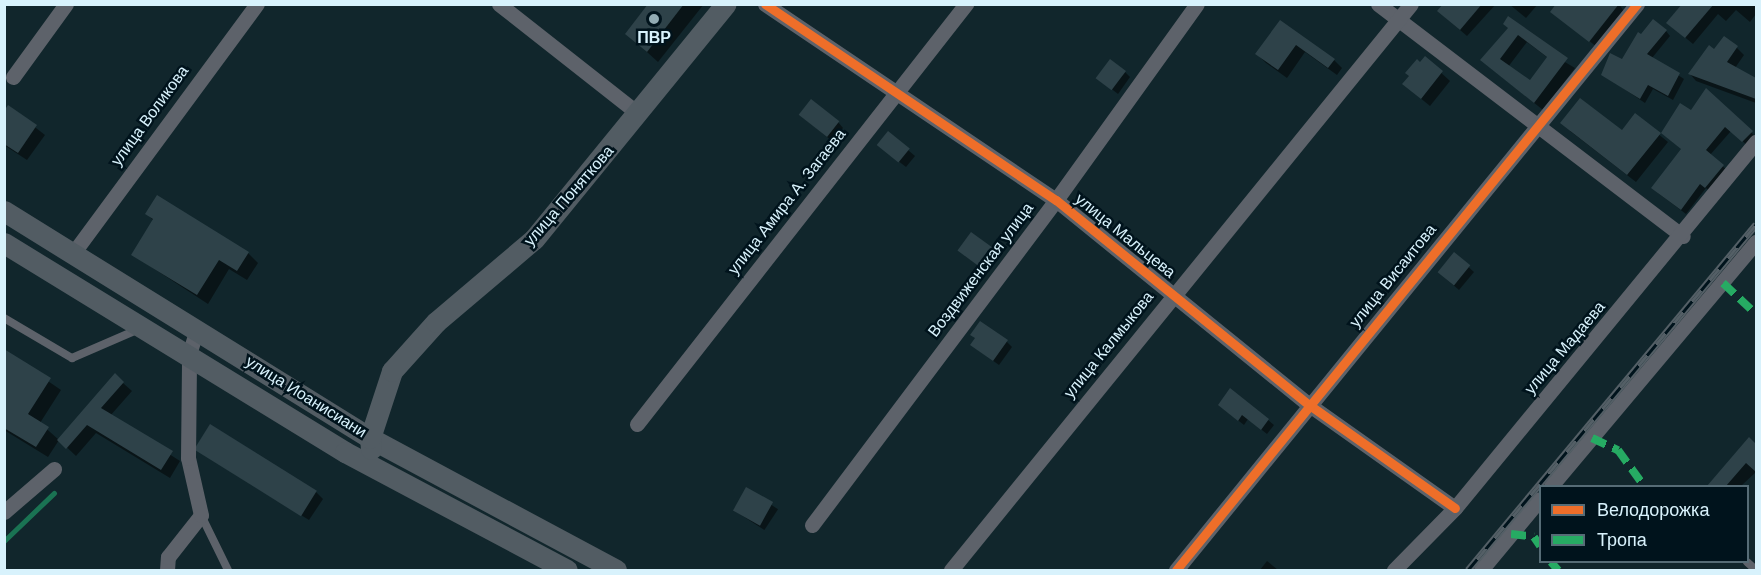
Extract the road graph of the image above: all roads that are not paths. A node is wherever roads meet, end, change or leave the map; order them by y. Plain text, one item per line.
1 (66, 4) edge
2 (257, 4) edge
3 (499, 4) edge
4 (726, 4) edge
5 (765, 4) edge
6 (966, 4) edge
7 (1197, 4) edge
8 (1378, 4) edge
9 (1411, 4) edge
10 (1636, 4) edge
11 (1398, 20) junction
12 (13, 77) dead end
13 (896, 92) junction
14 (639, 114) junction
15 (1535, 126) junction
16 (1756, 142) edge
17 (1056, 200) junction
18 (4, 210) edge
19 (1683, 236) junction
20 (1756, 242) edge
21 (4, 243) edge
22 (74, 252) junction
23 (1173, 294) junction
24 (4, 318) edge
25 (144, 327) junction
26 (197, 329) junction
27 (189, 354) junction
28 (1308, 404) junction
29 (637, 424) dead end
30 (370, 438) junction
31 (345, 452) junction
32 (374, 468) junction
33 (54, 469) dead end
34 (1552, 485) edge
35 (1539, 500) edge
36 (1455, 508) junction
37 (4, 512) edge
38 (201, 514) junction
39 (812, 525) dead end
40 (167, 570) edge
41 (228, 570) edge
42 (567, 570) edge
43 (616, 570) edge
44 (951, 570) edge
45 (1176, 570) edge
46 (1394, 570) edge
47 (1480, 570) edge

1 - 12 street
2 - 22 street, улица Воликова
3 - 14 street
4 - 14 main road, улица Поняткова
5 - 13 street, улица Мальцева
6 - 13 street, улица Амира А. Загаева
7 - 17 street, Воздвиженская улица
8 - 11 street
9 - 11 street, улица Калмыкова
10 - 15 street, улица Висаитова
11 - 15 street
11 - 23 street, улица Калмыкова
13 - 17 street, улица Мальцева
13 - 29 street, улица Амира А. Загаева
14 - 30 main road, улица Поняткова
15 - 19 street
15 - 28 street, улица Висаитова
16 - 19 street, улица Мадаева
17 - 23 street, улица Мальцева
17 - 39 street, Воздвиженская улица
18 - 22 main road, улица Иоанисиани
19 - 36 street, улица Мадаева
20 - 34 street
21 - 25 main road, улица Иоанисиани
22 - 26 main road, улица Иоанисиани
23 - 28 street, улица Мальцева
23 - 44 street, улица Калмыкова
24 - 25 lane
25 - 27 main road, улица Иоанисиани
26 - 27 street
26 - 30 main road, улица Иоанисиани
27 - 31 main road, улица Иоанисиани
27 - 38 street
28 - 36 street, улица Мальцева
28 - 45 street, улица Висаитова
30 - 31 main road
30 - 32 main road
30 - 43 main road, улица Иоанисиани
31 - 32 main road, улица Иоанисиани
32 - 42 main road, улица Иоанисиани
33 - 37 street
35 - 47 street
36 - 46 street, улица Мадаева
38 - 40 street
38 - 41 lane

